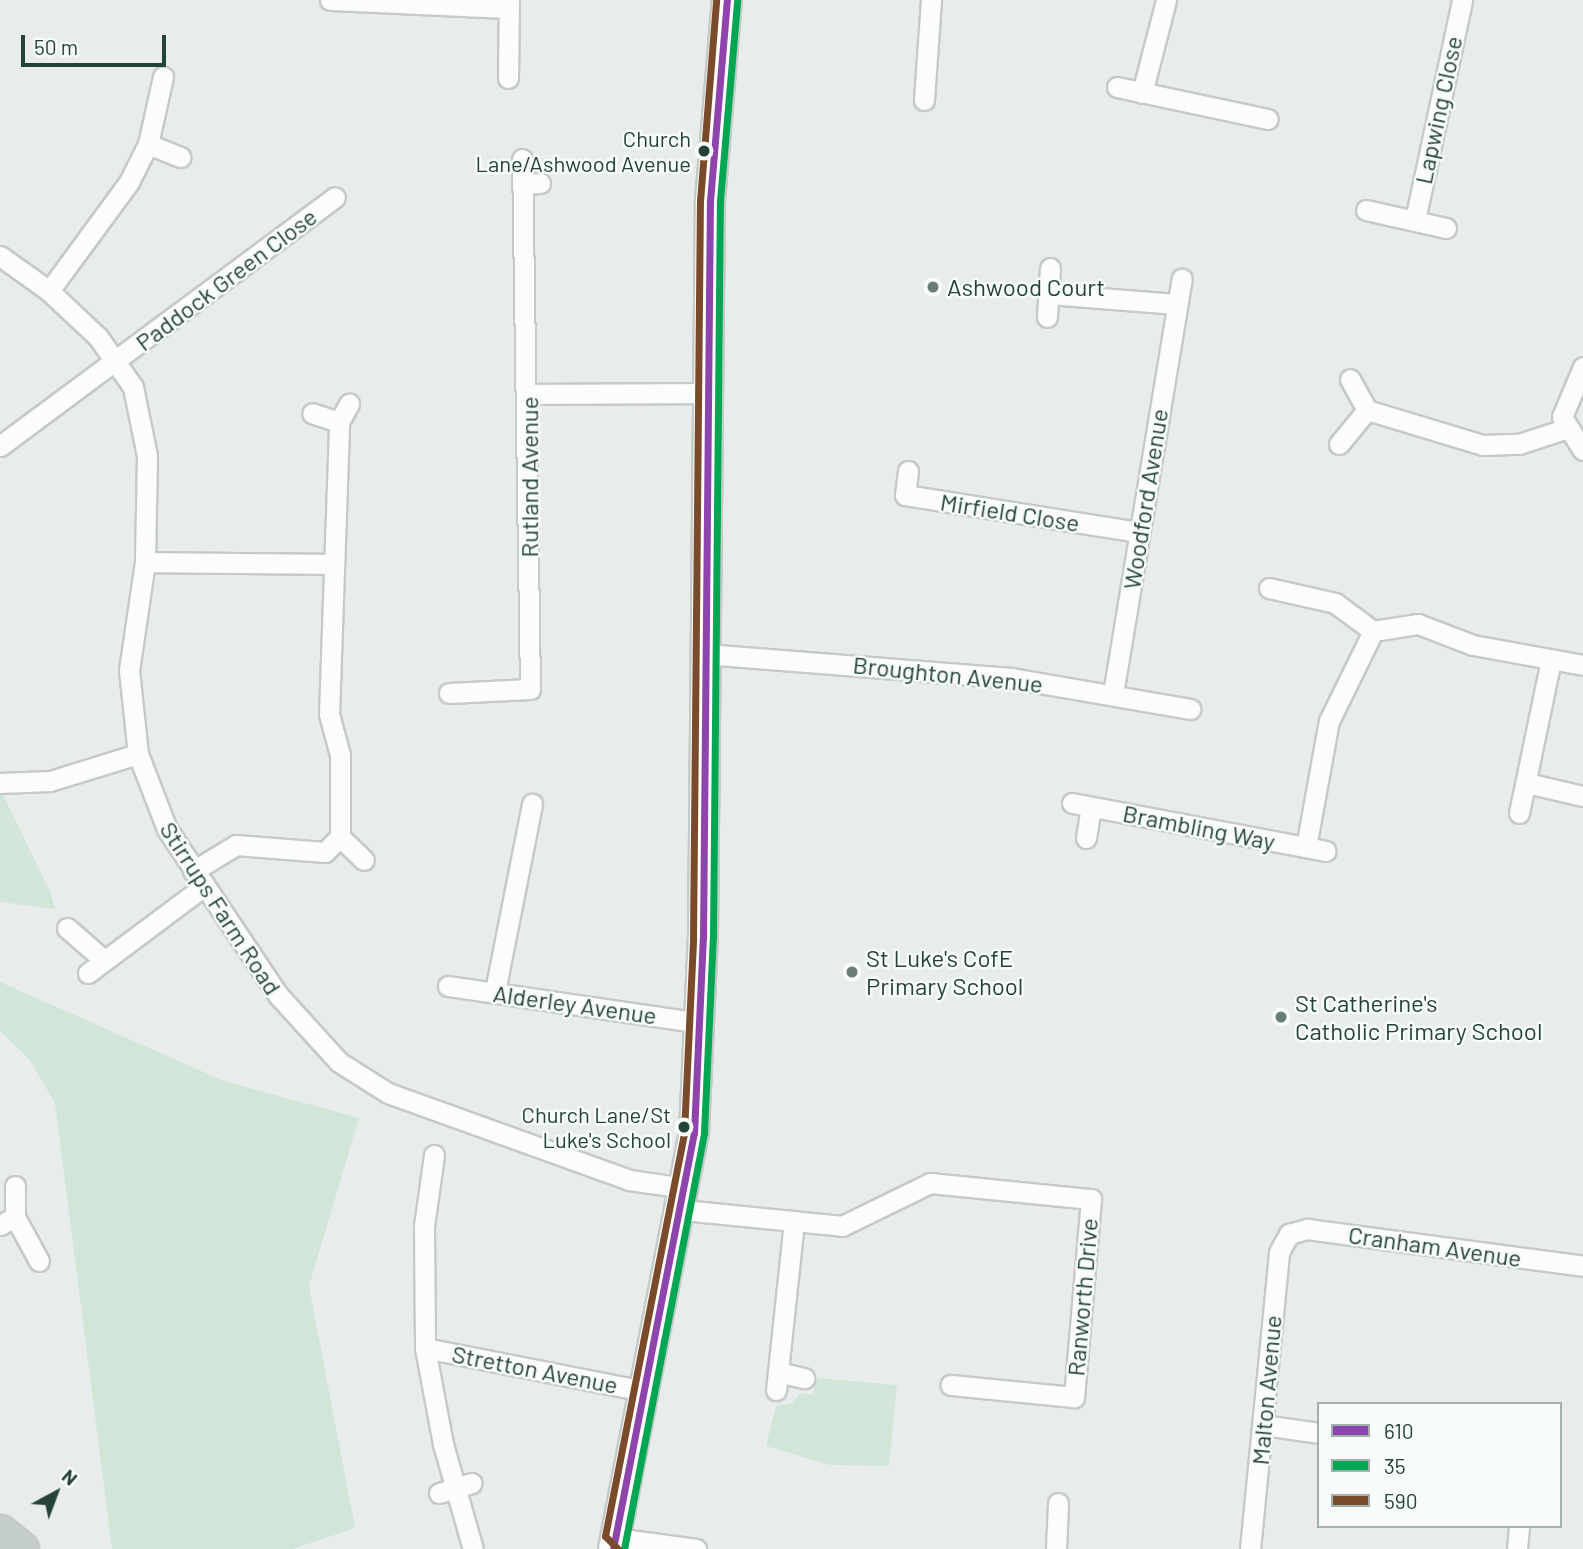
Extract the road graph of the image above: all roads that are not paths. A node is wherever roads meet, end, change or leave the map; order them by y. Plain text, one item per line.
1 (330, 0) edge
2 (727, 0) edge
3 (932, 0) edge
4 (1166, 0) edge
5 (1462, 0) edge
6 (509, 4) edge
7 (163, 77) dead end
8 (508, 78) dead end
9 (1117, 87) dead end
10 (1142, 93) junction
11 (924, 100) dead end
12 (1268, 118) dead end
13 (148, 145) junction
14 (180, 157) dead end
15 (522, 159) dead end
16 (335, 197) dead end
17 (1366, 210) dead end
18 (1415, 220) junction
19 (1446, 228) dead end
20 (0, 256) edge
21 (1050, 268) dead end
22 (1182, 279) dead end
23 (50, 291) junction
24 (1049, 294) junction
25 (1177, 303) junction
26 (1047, 317) dead end
27 (117, 361) junction
28 (1583, 368) edge
29 (1350, 379) dead end
30 (707, 393) junction
31 (529, 394) junction
32 (349, 404) dead end
33 (1367, 410) junction
34 (312, 413) dead end
35 (339, 422) junction
36 (1565, 429) junction
37 (1339, 444) dead end
38 (0, 446) edge
39 (1583, 450) edge
40 (908, 471) dead end
41 (1139, 532) junction
42 (145, 562) junction
43 (333, 564) junction
44 (1269, 588) dead end
45 (1373, 631) junction
46 (705, 654) junction
47 (1551, 660) junction
48 (1583, 665) edge
49 (449, 693) dead end
50 (1113, 694) junction
51 (1190, 709) dead end
52 (138, 754) junction
53 (0, 783) edge
54 (1527, 783) junction
55 (1583, 796) edge
56 (531, 804) dead end
57 (1519, 813) dead end
58 (340, 836) junction
59 (1086, 838) dead end
60 (364, 860) dead end
61 (198, 879) junction
62 (68, 928) dead end
63 (104, 961) junction
64 (88, 973) dead end
65 (448, 986) dead end
66 (495, 991) junction
67 (701, 1023) junction
68 (434, 1156) dead end
69 (15, 1186) dead end
70 (684, 1199) junction
71 (8, 1221) edge
72 (794, 1221) junction
73 (1289, 1234) joint
74 (39, 1261) dead end
75 (1583, 1266) edge
76 (425, 1348) junction
77 (804, 1378) dead end
78 (951, 1385) dead end
79 (645, 1391) junction
80 (1262, 1425) junction
81 (1317, 1433) edge
82 (1058, 1503) dead end
83 (1519, 1528) edge
84 (0, 1532) edge
85 (614, 1544) edge
86 (21, 1549) edge
87 (473, 1549) edge
88 (696, 1549) edge
89 (1056, 1549) edge
90 (1250, 1549) edge
91 (1517, 1549) edge

1 - 6 street
2 - 30 main road
3 - 11 street
4 - 10 street
5 - 18 street, Lapwing Close
6 - 8 street
7 - 13 street
9 - 10 street
10 - 12 street
13 - 14 street
13 - 23 street
15 - 31 street, Rutland Avenue
16 - 27 street, Paddock Green Close
17 - 18 street
18 - 19 street
20 - 23 street, Stirrups Farm Road
21 - 24 street
22 - 25 street, Woodford Avenue
23 - 27 street, Stirrups Farm Road
24 - 25 street
24 - 26 street
25 - 41 street, Woodford Avenue
27 - 38 street, Paddock Green Close
27 - 42 street, Stirrups Farm Road
28 - 36 street
29 - 33 street
30 - 31 street
30 - 46 main road
31 - 49 street, Rutland Avenue
32 - 35 street
33 - 36 street
33 - 37 street
34 - 35 street
35 - 43 street
36 - 39 street
40 - 41 street, Mirfield Close
41 - 50 street, Woodford Avenue
42 - 43 street
42 - 52 street, Stirrups Farm Road
43 - 58 street
44 - 45 street
45 - 47 street
45 - 59 street, Brambling Way
46 - 50 street, Broughton Avenue
46 - 67 main road
47 - 48 street
47 - 54 street
50 - 51 street, Broughton Avenue
52 - 53 street
52 - 61 street, Stirrups Farm Road
54 - 55 street
54 - 57 street
56 - 66 street
58 - 60 street
58 - 61 street
61 - 63 street
61 - 70 street, Stirrups Farm Road
62 - 63 street
63 - 64 street
65 - 66 street, Alderley Avenue
66 - 67 street, Alderley Avenue
67 - 70 main road
68 - 76 street
69 - 71 street
70 - 72 street, Ranworth Drive
70 - 79 main road
71 - 74 street
72 - 77 street
72 - 78 street, Ranworth Drive
73 - 75 street, Cranham Avenue
73 - 80 street, Malton Avenue
76 - 79 street, Stretton Avenue
76 - 87 street
79 - 85 main road
80 - 81 street
80 - 90 street, Malton Avenue
82 - 89 street
83 - 91 street
84 - 86 highway
85 - 88 street

